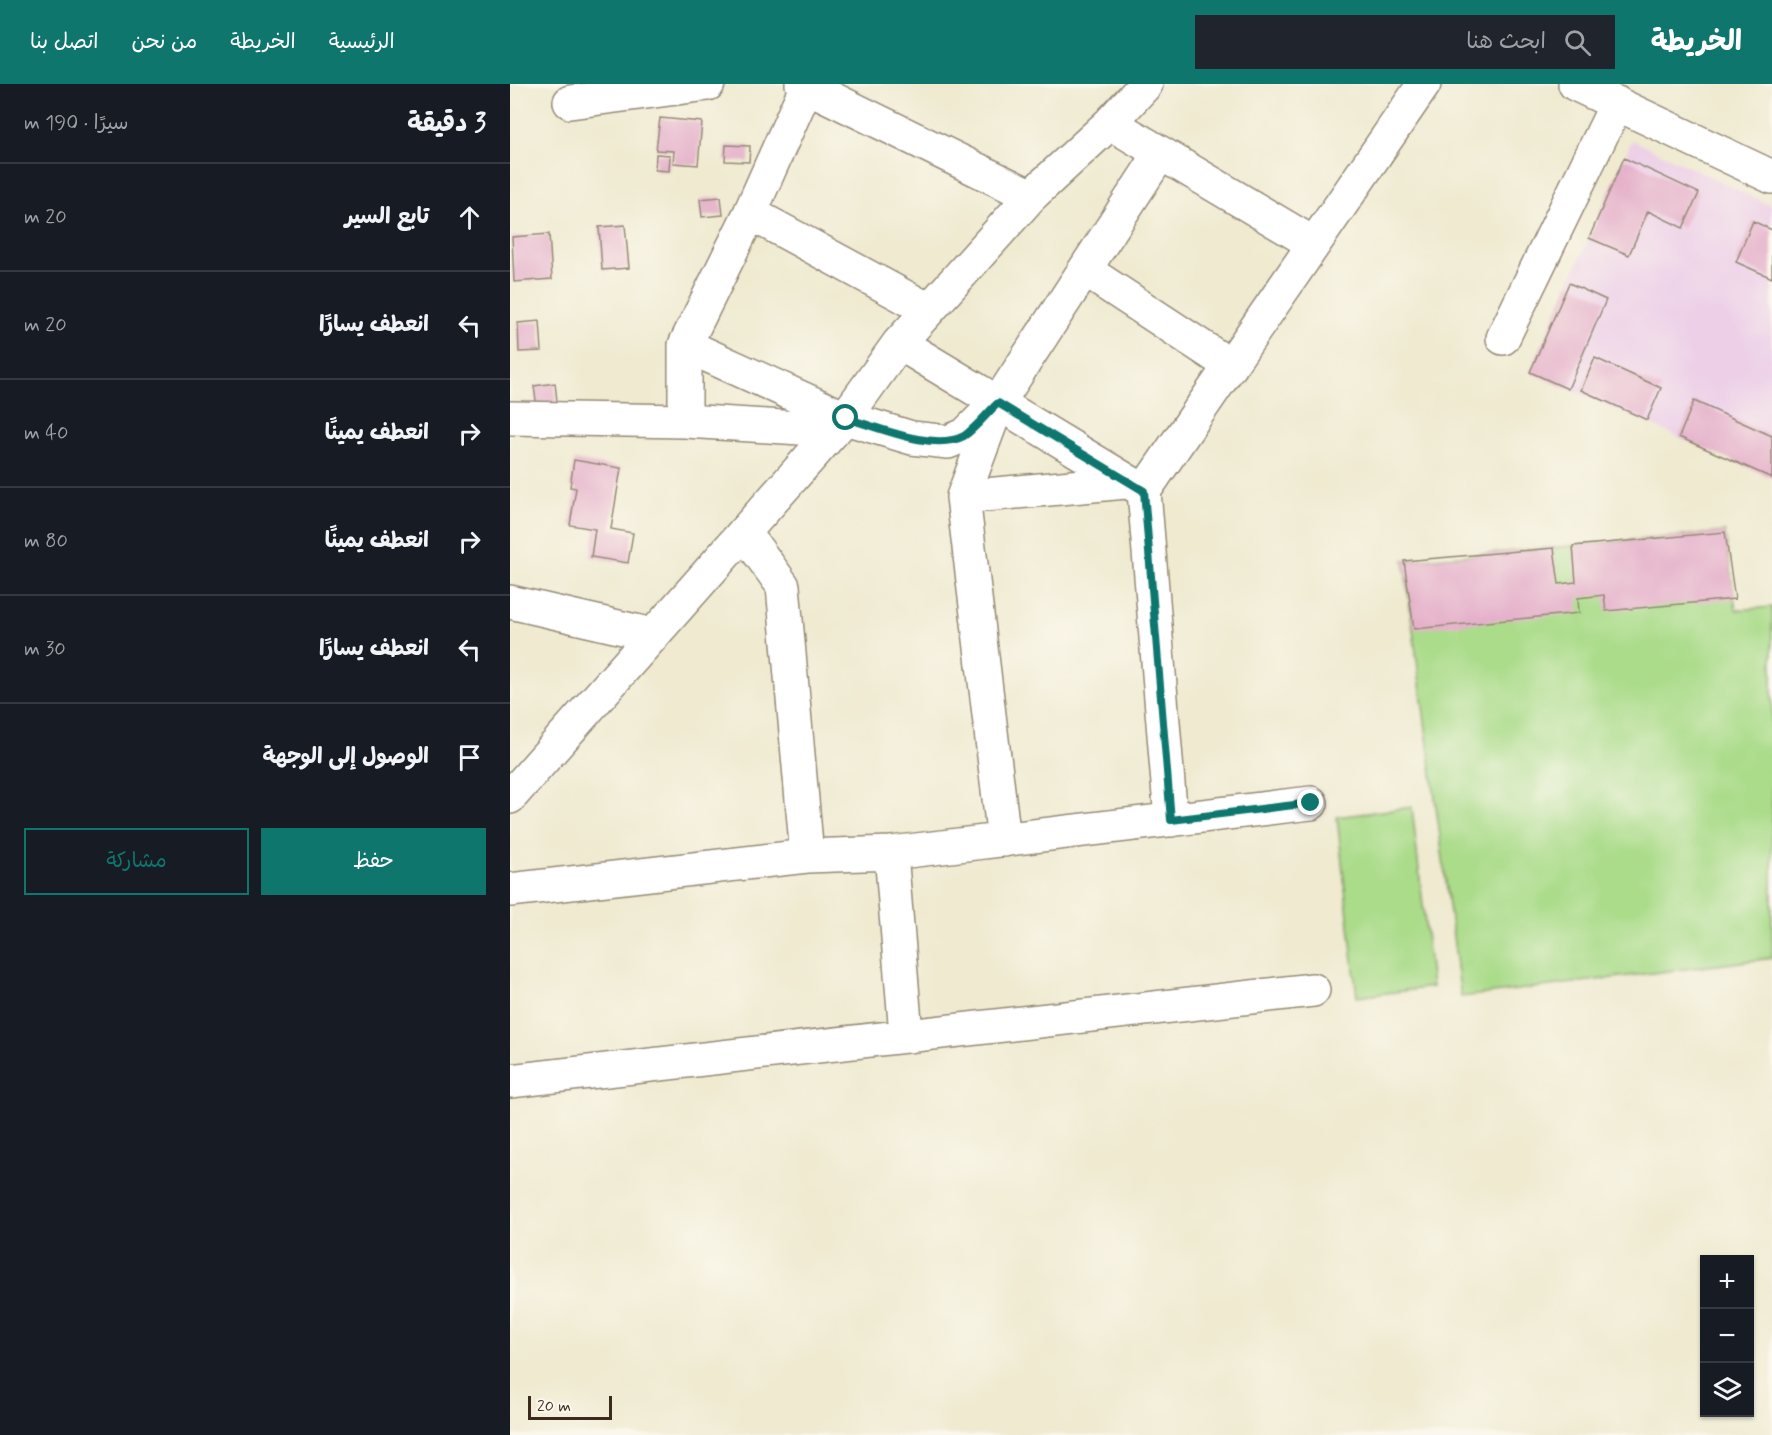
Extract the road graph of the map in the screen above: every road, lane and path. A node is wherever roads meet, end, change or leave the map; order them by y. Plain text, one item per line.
1 (1146, 84) edge
2 (1424, 84) edge
3 (1575, 84) edge
4 (688, 85) edge
5 (804, 85) edge
6 (570, 102) dead end
7 (1617, 104) junction
8 (1110, 123) junction
9 (1160, 154) junction
10 (1772, 177) edge
11 (1031, 196) junction
12 (750, 213) junction
13 (1314, 244) junction
14 (1085, 270) junction
15 (929, 310) junction
16 (1503, 338) dead end
17 (899, 343) junction
18 (685, 345) junction
19 (1230, 366) junction
20 (998, 403) junction
21 (510, 418) edge
22 (685, 420) junction
23 (839, 424) junction
24 (1135, 487) junction
25 (963, 496) junction
26 (744, 532) junction
27 (510, 602) edge
28 (653, 635) junction
29 (510, 797) edge
30 (1311, 803) dead end
31 (1171, 820) junction
32 (1004, 840) junction
33 (891, 854) junction
34 (807, 856) junction
35 (510, 890) edge
36 (1312, 990) dead end
37 (906, 1034) junction
38 (510, 1081) edge

1 - 8 street
2 - 13 street
3 - 7 street
4 - 6 street
5 - 11 street
5 - 12 street
7 - 10 street
7 - 16 street
8 - 9 street
8 - 11 street
9 - 13 street
9 - 14 street
11 - 15 street
12 - 15 street
12 - 18 street
13 - 19 street
14 - 19 street
14 - 20 street
15 - 17 street
17 - 20 street
17 - 23 street
18 - 22 street
18 - 23 street
19 - 24 street
20 - 23 street
20 - 24 street
20 - 25 street
21 - 22 street
22 - 23 street
23 - 26 street
24 - 25 street
24 - 31 street
25 - 32 street
26 - 28 street
26 - 34 street
27 - 28 street
28 - 29 street
30 - 31 street
31 - 32 street
32 - 33 street
33 - 34 street
33 - 37 street
34 - 35 street
36 - 37 street
37 - 38 street

